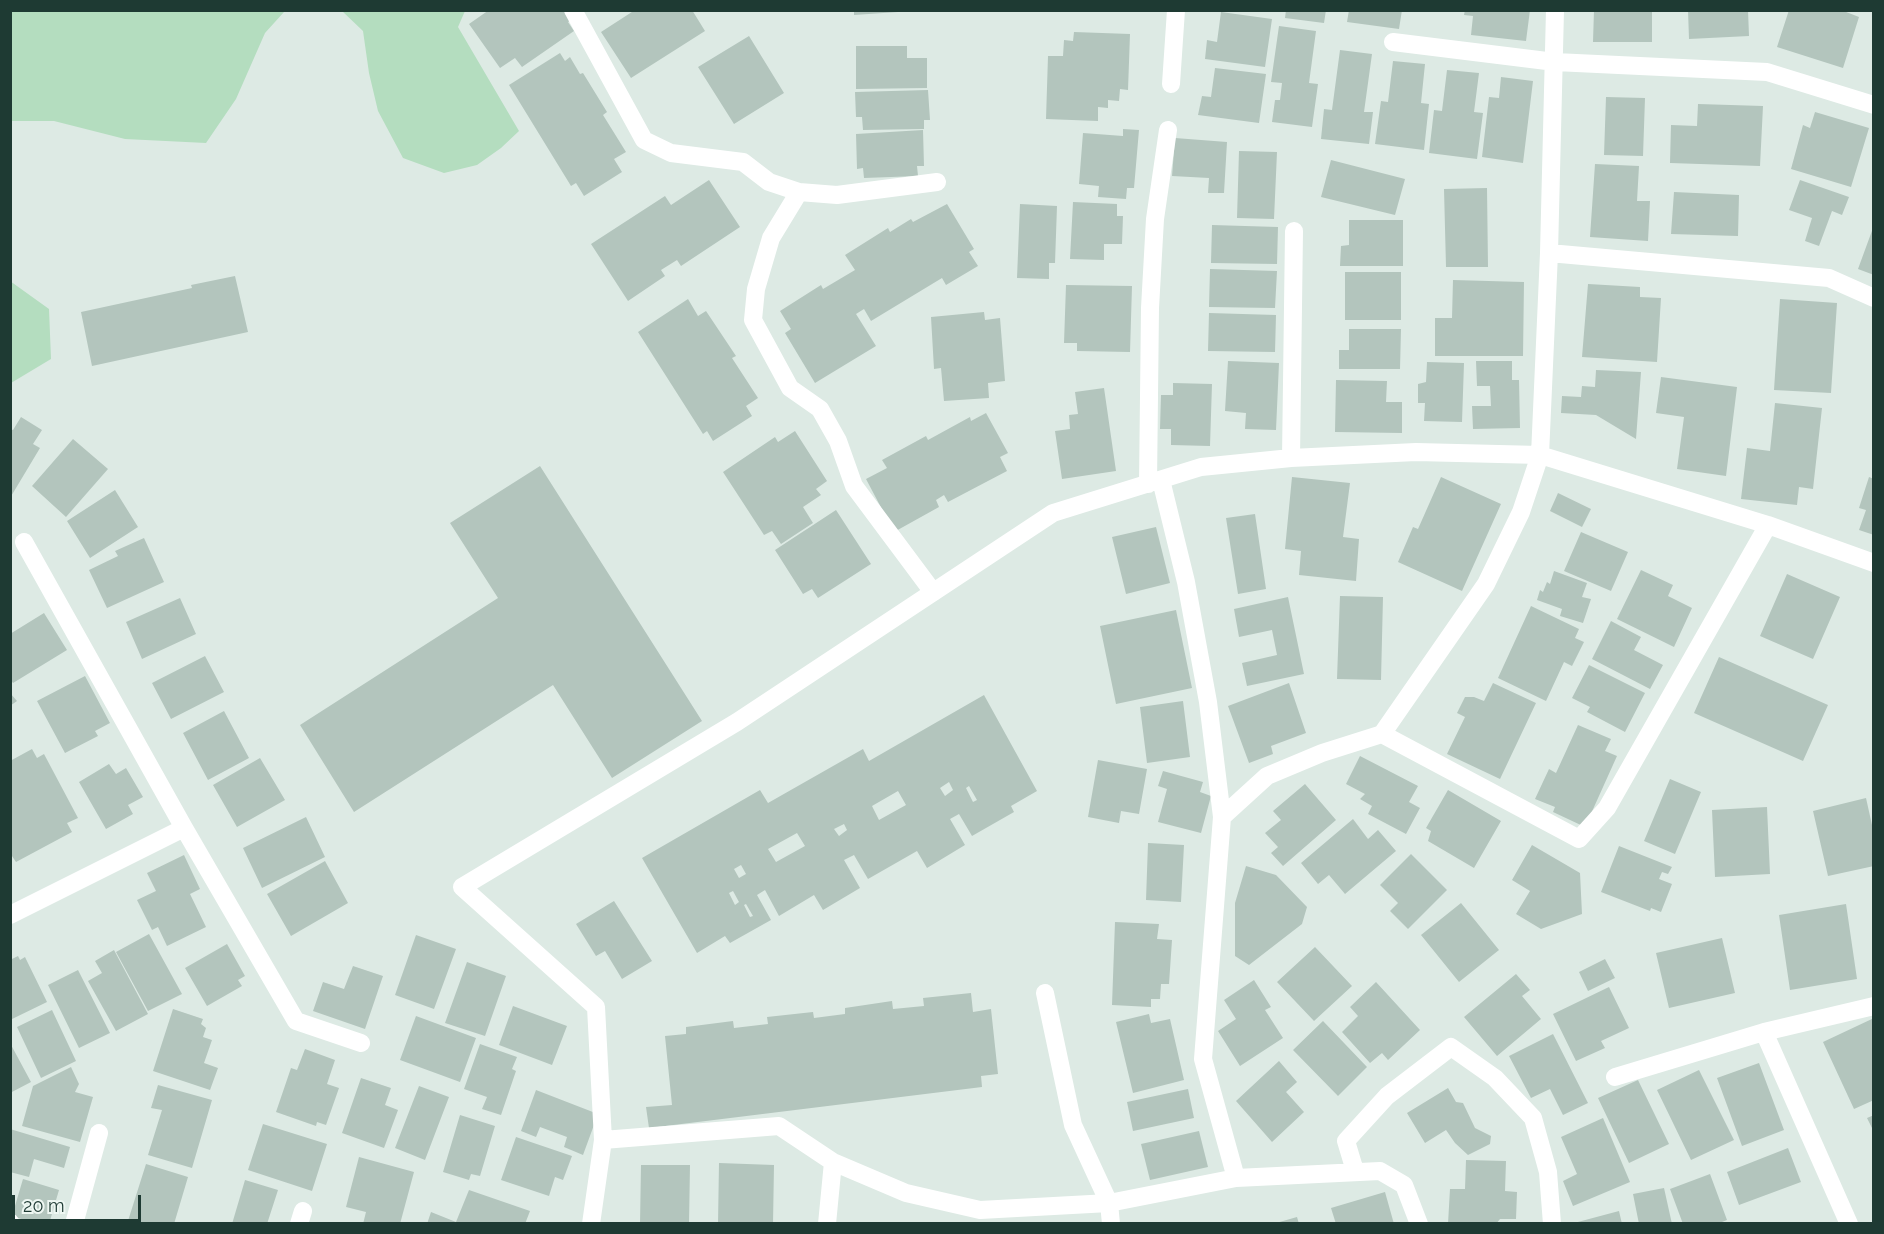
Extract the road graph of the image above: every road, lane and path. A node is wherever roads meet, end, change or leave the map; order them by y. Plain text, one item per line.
1 (573, 10) edge
2 (1176, 10) edge
3 (1555, 10) edge
4 (1393, 42) dead end
5 (1555, 62) junction
6 (1171, 84) dead end
7 (1872, 102) edge
8 (1168, 130) dead end
9 (937, 182) dead end
10 (799, 192) junction
11 (1294, 231) dead end
12 (1549, 254) junction
13 (1874, 298) edge
14 (1540, 455) junction
15 (1291, 458) junction
16 (1154, 482) junction
17 (1768, 525) junction
18 (24, 542) dead end
19 (1874, 563) edge
20 (933, 592) junction
21 (1382, 734) junction
22 (1222, 817) junction
23 (184, 828) junction
24 (10, 915) edge
25 (1045, 993) dead end
26 (1874, 1006) edge
27 (1764, 1032) junction
28 (361, 1043) dead end
29 (1615, 1077) dead end
30 (99, 1133) dead end
31 (603, 1140) junction
32 (833, 1162) junction
33 (1354, 1171) junction
34 (1236, 1178) junction
35 (1109, 1203) junction
36 (74, 1224) edge
37 (591, 1224) edge
38 (827, 1224) edge
39 (1111, 1224) edge
40 (1419, 1224) edge
41 (1552, 1224) edge
42 (1849, 1224) edge

1 - 10 street
2 - 6 street
3 - 5 street
4 - 5 street
5 - 7 street
5 - 12 street
8 - 16 street
9 - 10 street
10 - 20 street
11 - 15 street
12 - 13 street
12 - 14 street
14 - 15 street
14 - 17 street
14 - 21 street
15 - 16 street
16 - 20 street
16 - 22 street
17 - 19 street
17 - 21 street
18 - 23 street
20 - 31 street
21 - 22 street
22 - 34 street
23 - 24 street
23 - 28 street
25 - 35 street
26 - 27 street
27 - 29 street
27 - 42 street
30 - 36 street
31 - 32 street
31 - 37 street
32 - 35 street
32 - 38 street
33 - 34 street
33 - 40 street
33 - 41 street
34 - 35 street
35 - 39 street

